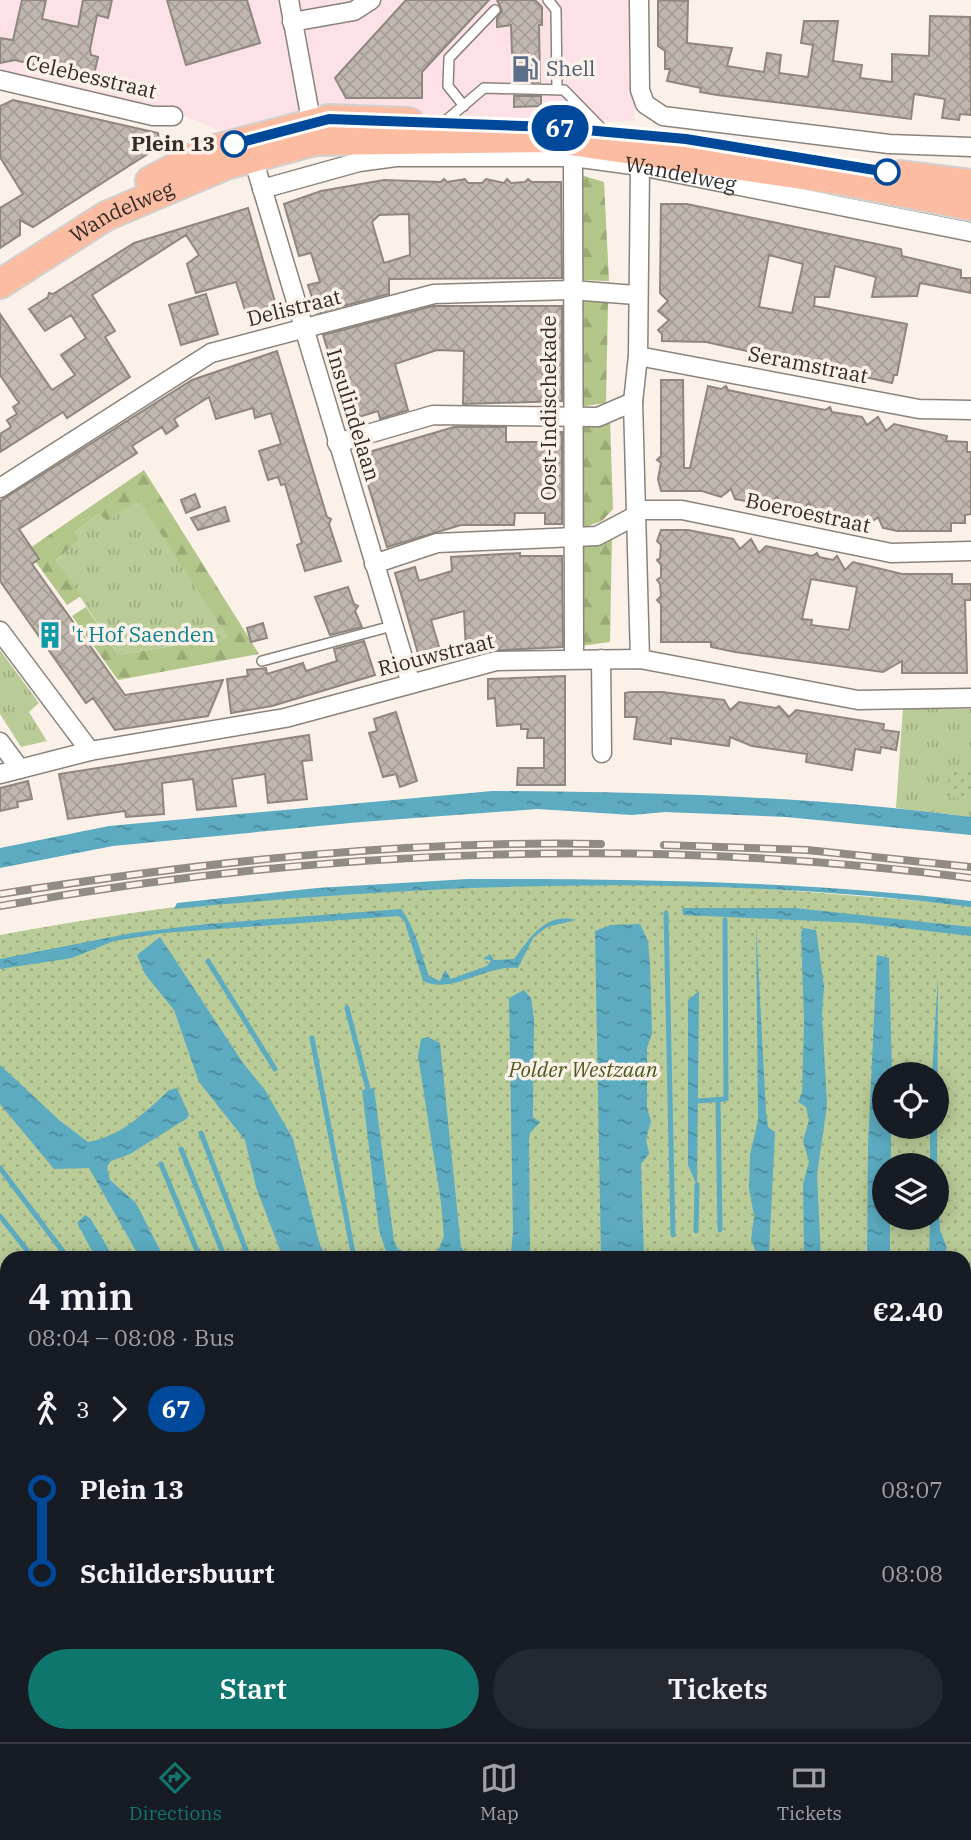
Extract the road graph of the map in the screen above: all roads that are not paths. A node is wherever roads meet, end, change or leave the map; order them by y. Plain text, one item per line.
1 (289, 0) edge
2 (371, 0) edge
3 (548, 0) edge
4 (639, 0) edge
5 (495, 10) dead end
6 (292, 22) junction
7 (0, 80) edge
8 (557, 89) junction
9 (453, 114) junction
10 (173, 116) dead end
11 (313, 132) junction
12 (605, 132) junction
13 (971, 147) edge
14 (573, 157) junction
15 (253, 158) junction
16 (640, 166) junction
17 (971, 184) edge
18 (262, 188) junction
19 (971, 206) edge
20 (106, 216) junction
21 (971, 232) edge
22 (0, 284) edge
23 (571, 290) junction
24 (636, 295) junction
25 (303, 328) junction
26 (638, 356) junction
27 (634, 402) junction
28 (971, 410) edge
29 (573, 418) junction
30 (337, 443) junction
31 (0, 488) edge
32 (635, 513) junction
33 (573, 539) junction
34 (971, 551) edge
35 (374, 564) junction
36 (392, 626) junction
37 (0, 631) edge
38 (574, 658) junction
39 (601, 659) junction
40 (640, 659) junction
41 (262, 661) dead end
42 (411, 684) junction
43 (971, 698) edge
44 (0, 742) edge
45 (90, 751) junction
46 (602, 753) dead end
47 (20, 769) junction
48 (0, 774) edge

1 - 6 street
2 - 6 street
3 - 8 lane
4 - 13 street
5 - 9 lane
6 - 11 street
7 - 10 street, Celebesstraat
8 - 9 lane
8 - 12 lane
9 - 11 main road
9 - 12 main road
11 - 15 main road, Wandelweg
11 - 19 main road
11 - 20 main road
12 - 17 main road
14 - 16 street, Wandelweg
14 - 18 street, Wandelweg
14 - 23 street, Oost-Indischekade
15 - 18 street, Insulindelaan
15 - 20 main road, Wandelweg
16 - 21 street, Wandelweg
16 - 24 street
18 - 25 street, Insulindelaan
20 - 22 main road, Wandelweg
23 - 24 street, Delistraat
23 - 25 street, Delistraat
23 - 29 street, Oost-Indischekade
24 - 26 street
25 - 30 street, Insulindelaan
25 - 31 street, Delistraat
26 - 27 street
26 - 28 street, Seramstraat
27 - 29 street
27 - 32 street
29 - 30 street
29 - 33 street, Oost-Indischekade
30 - 35 street, Insulindelaan
32 - 33 street
32 - 34 street, Boeroestraat
32 - 40 street
33 - 35 street
33 - 38 street, Oost-Indischekade
35 - 36 street, Insulindelaan
36 - 41 lane
36 - 42 street, Insulindelaan
37 - 45 street
38 - 39 street, Riouwstraat
38 - 42 street, Riouwstraat
39 - 40 street, Riouwstraat
39 - 46 street
40 - 43 street, Riouwstraat
42 - 45 street, Riouwstraat
44 - 47 street
45 - 47 street, Riouwstraat
47 - 48 street, Riouwstraat

